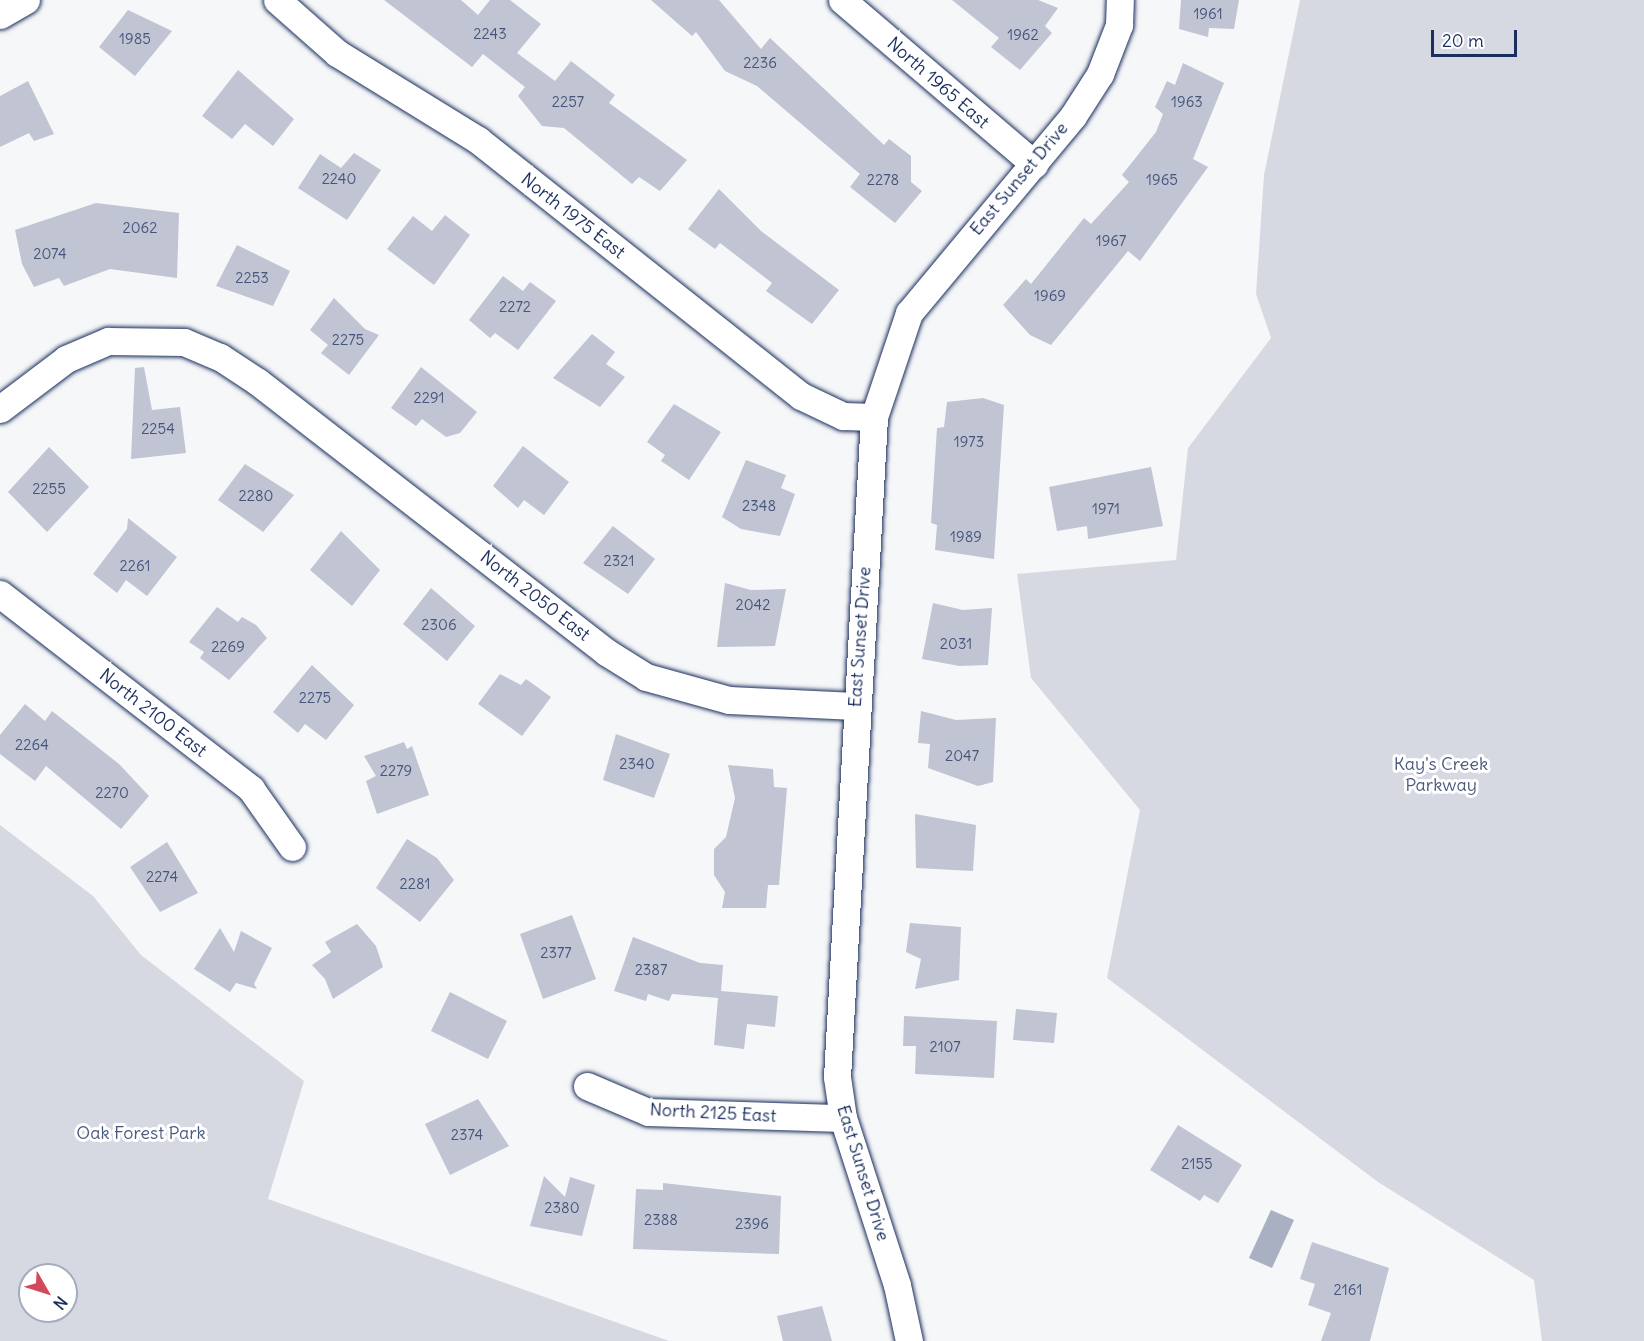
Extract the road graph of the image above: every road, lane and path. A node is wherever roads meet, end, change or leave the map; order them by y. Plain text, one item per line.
1 (26, 0) edge
2 (277, 0) edge
3 (842, 0) edge
4 (1120, 0) edge
5 (0, 15) edge
6 (1034, 164) junction
7 (0, 409) edge
8 (874, 417) junction
9 (0, 594) edge
10 (855, 706) junction
11 (292, 847) dead end
12 (587, 1086) dead end
13 (843, 1118) junction
14 (909, 1341) edge

1 - 5 street
2 - 8 street, North 1975 East
3 - 6 street, North 1965 East
4 - 6 street, East Sunset Drive
6 - 8 street, East Sunset Drive
7 - 10 street, North 2050 East
8 - 10 street, East Sunset Drive
9 - 11 street, North 2100 East
10 - 13 street, East Sunset Drive
12 - 13 street, North 2125 East
13 - 14 street, East Sunset Drive

